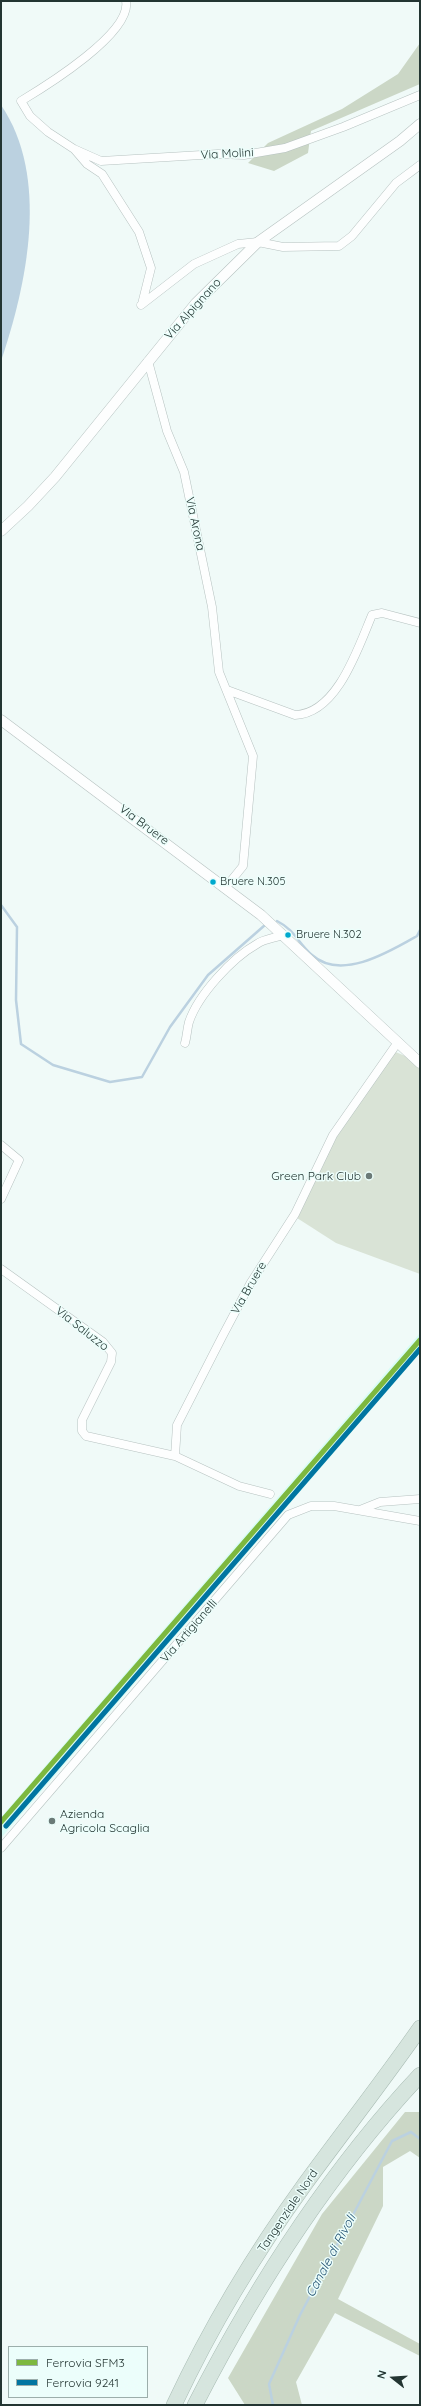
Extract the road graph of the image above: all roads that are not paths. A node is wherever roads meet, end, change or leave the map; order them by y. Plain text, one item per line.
1 (126, 1) edge
2 (420, 94) edge
3 (420, 124) edge
4 (74, 149) junction
5 (420, 165) edge
6 (258, 242) junction
7 (148, 361) junction
8 (1, 531) edge
9 (420, 623) edge
10 (227, 690) junction
11 (1, 720) edge
12 (226, 888) junction
13 (283, 935) junction
14 (398, 1042) junction
15 (185, 1043) dead end
16 (420, 1063) edge
17 (1, 1145) edge
18 (1, 1198) edge
19 (1, 1269) edge
20 (176, 1456) junction
21 (270, 1494) dead end
22 (420, 1499) edge
23 (359, 1510) junction
24 (420, 1520) edge
25 (1, 1848) edge
26 (420, 2028) edge
27 (420, 2075) edge
28 (176, 2401) edge
29 (196, 2405) edge

1 - 4 street, Via Molini
2 - 4 street, Via Molini
3 - 6 street, Via Alpignano
4 - 6 street, Via Molini
5 - 6 street
6 - 7 street, Via Alpignano
7 - 8 street, Via Alpignano
7 - 10 street, Via Arona
9 - 10 street
10 - 12 street, Via Arona
11 - 12 street, Via Bruere
12 - 13 street, Via Bruere
13 - 14 street, Via Bruere
13 - 15 street
14 - 16 street, Via Bruere
14 - 20 street, Via Bruere
17 - 18 street
19 - 20 street, Via Saluzzo
20 - 21 street
22 - 23 street
23 - 24 street, Via Artigianelli
23 - 25 street, Via Artigianelli
26 - 28 highway, Tangenziale Nord
27 - 29 highway, Tangenziale Nord

